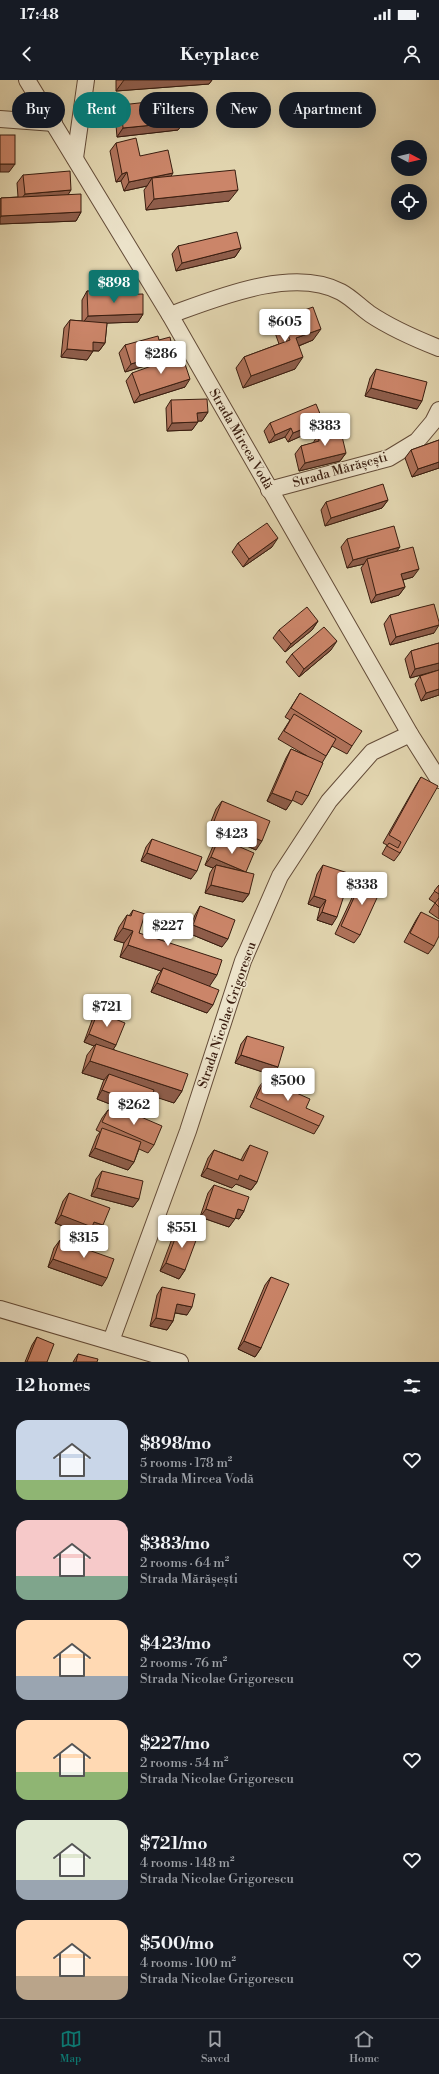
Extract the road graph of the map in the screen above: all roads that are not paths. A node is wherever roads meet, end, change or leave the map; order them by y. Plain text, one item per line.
1 (27, 80) edge
2 (86, 80) edge
3 (35, 92) edge
4 (0, 119) edge
5 (12, 120) edge
6 (57, 128) edge
7 (75, 158) junction
8 (170, 315) junction
9 (439, 348) edge
10 (439, 410) edge
11 (269, 490) junction
12 (410, 734) junction
13 (439, 780) edge
14 (0, 1309) edge
15 (111, 1341) junction
16 (180, 1362) edge

1 - 3 street, Strada Mircea Vodă
2 - 7 street
4 - 5 street
6 - 7 street, Strada Mircea Vodă
7 - 8 street, Strada Mircea Vodă
8 - 9 street
8 - 11 street, Strada Mircea Vodă
10 - 11 street, Strada Mărășești
11 - 12 street, Strada Mircea Vodă
12 - 13 street, Strada Mircea Vodă
12 - 15 street, Strada Nicolae Grigorescu
14 - 15 street
15 - 16 street

